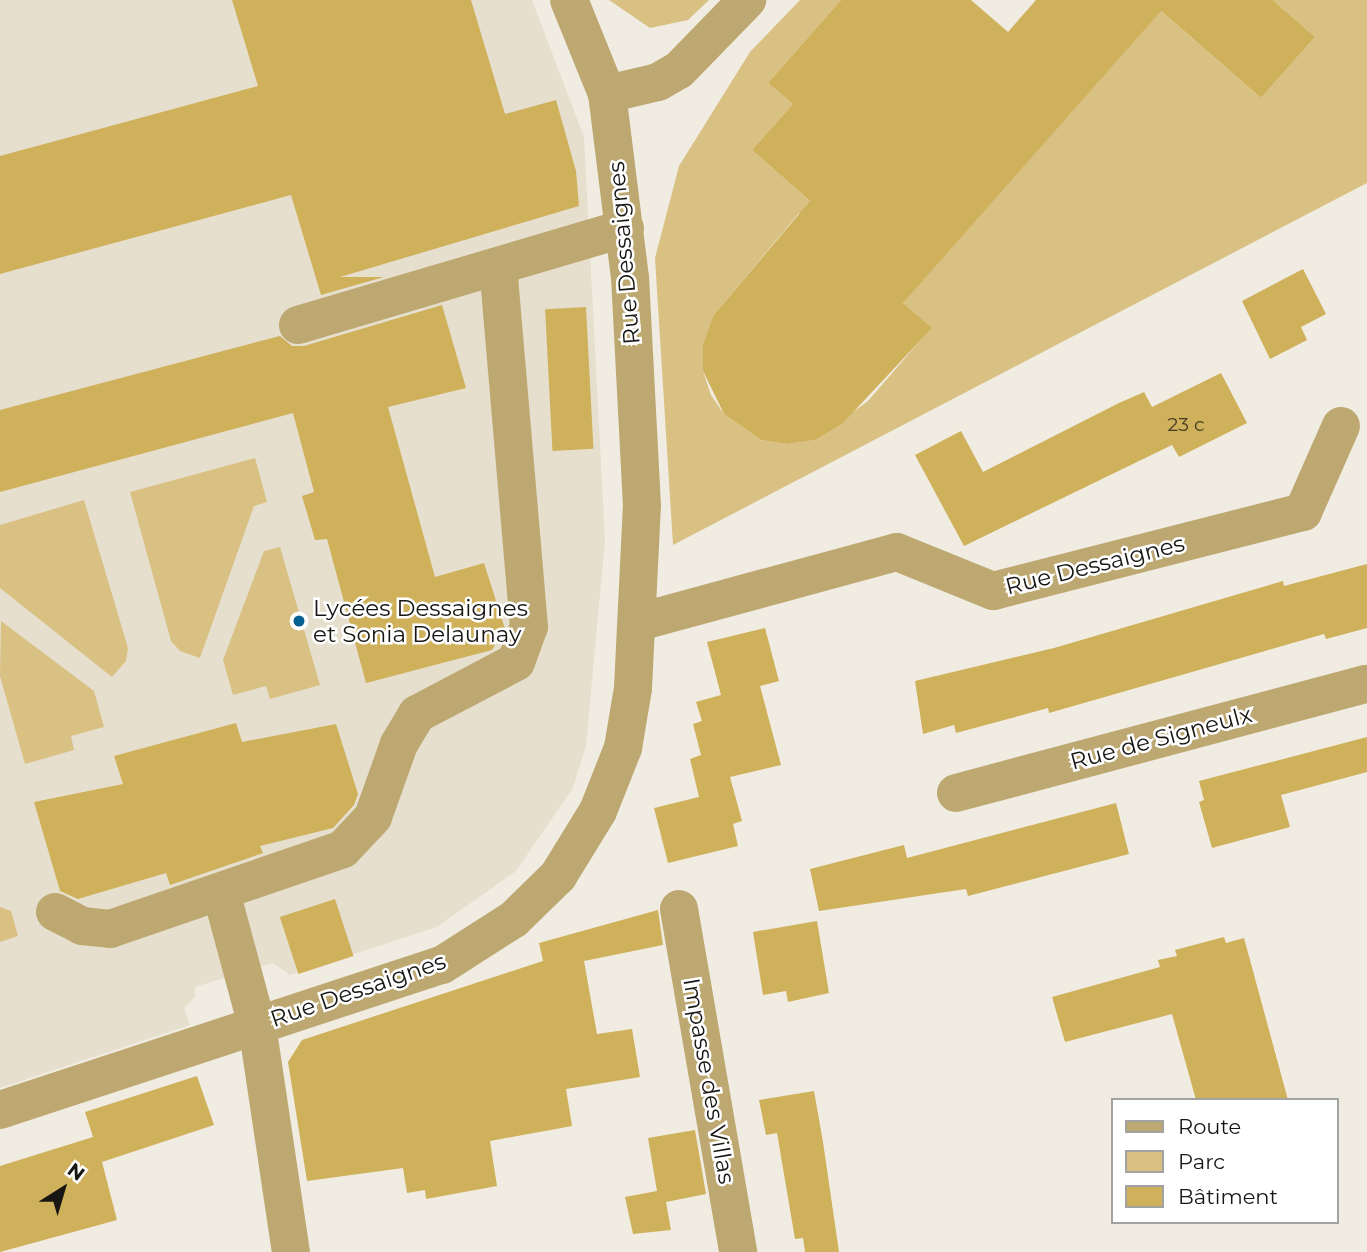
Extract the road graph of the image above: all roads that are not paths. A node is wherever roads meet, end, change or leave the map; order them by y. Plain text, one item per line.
1 (569, 0) edge
2 (747, 0) edge
3 (607, 94) junction
4 (625, 228) junction
5 (498, 268) junction
6 (298, 325) dead end
7 (1341, 426) dead end
8 (639, 622) junction
9 (1367, 684) edge
10 (956, 793) dead end
11 (221, 892) junction
12 (679, 909) dead end
13 (55, 912) dead end
14 (257, 1025) junction
15 (0, 1111) edge
16 (290, 1252) edge
17 (738, 1252) edge

1 - 3 street, Rue Dessaignes
2 - 3 street
3 - 4 street, Rue Dessaignes
4 - 5 street
4 - 8 street, Rue Dessaignes
5 - 6 street
5 - 11 street
7 - 8 street, Rue Dessaignes
8 - 14 street, Rue Dessaignes
9 - 10 street, Rue de Signeulx
11 - 13 street
11 - 14 street
12 - 17 street, Impasse des Villas
14 - 15 street
14 - 16 street, Rue Dessaignes

